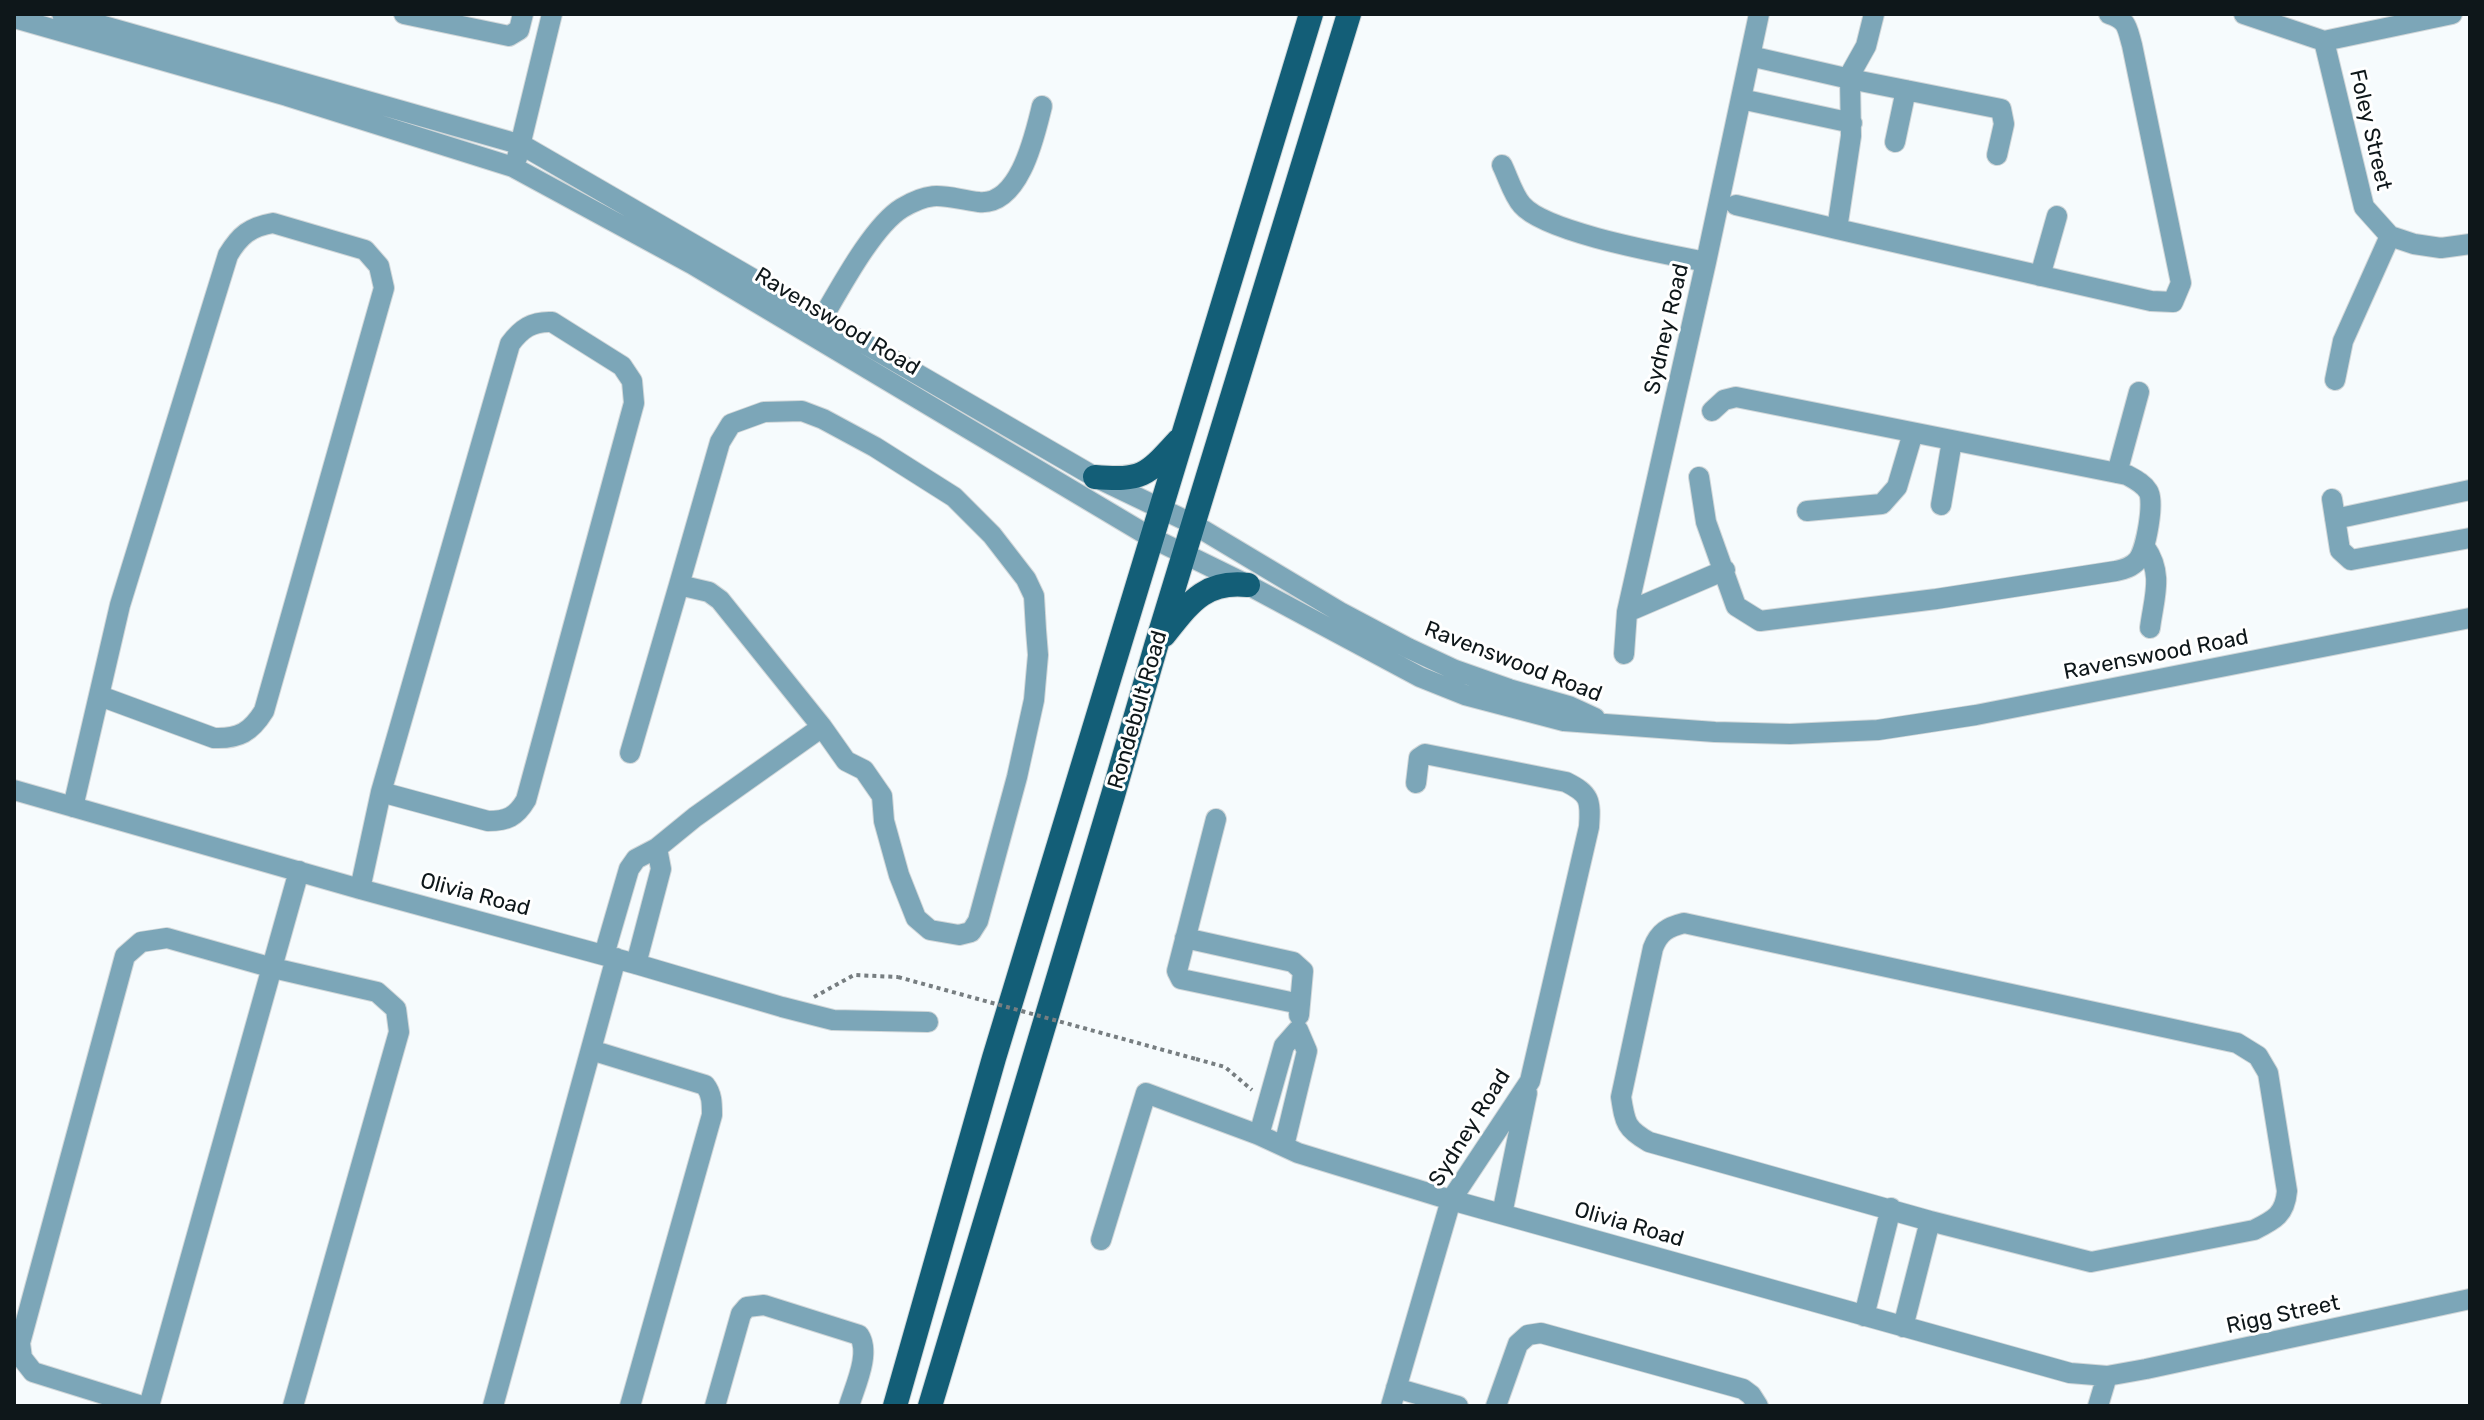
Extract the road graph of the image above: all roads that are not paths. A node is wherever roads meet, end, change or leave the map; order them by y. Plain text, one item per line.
1 (62, 14) edge
2 (404, 14) edge
3 (523, 14) edge
4 (552, 14) edge
5 (1311, 14) edge
6 (1349, 14) edge
7 (1759, 14) edge
8 (1874, 14) edge
9 (2109, 14) edge
10 (2244, 14) edge
11 (2452, 14) edge
12 (14, 18) edge
13 (2324, 41) junction
14 (1750, 56) junction
15 (1850, 79) junction
16 (1906, 90) junction
17 (1741, 99) junction
18 (1042, 106) dead end
19 (1852, 123) junction
20 (1895, 142) dead end
21 (522, 145) junction
22 (1997, 155) dead end
23 (1502, 165) dead end
24 (513, 167) junction
25 (1736, 205) dead end
26 (2057, 216) dead end
27 (1837, 229) junction
28 (2390, 236) junction
29 (2470, 244) edge
30 (1706, 262) junction
31 (2040, 276) junction
32 (817, 327) junction
33 (2335, 380) dead end
34 (2139, 392) dead end
35 (1712, 411) dead end
36 (1913, 433) junction
37 (1184, 436) junction
38 (1952, 441) junction
39 (2117, 473) junction
40 (1095, 477) junction
41 (1699, 477) dead end
42 (2470, 490) edge
43 (1941, 505) dead end
44 (1161, 510) junction
45 (1807, 511) dead end
46 (1193, 524) junction
47 (1152, 538) junction
48 (2470, 538) edge
49 (2145, 547) junction
50 (1184, 554) junction
51 (1725, 570) junction
52 (679, 585) junction
53 (1248, 585) junction
54 (1627, 612) junction
55 (2470, 618) edge
56 (2150, 628) dead end
57 (1156, 646) junction
58 (1624, 654) dead end
59 (100, 696) junction
60 (1609, 724) junction
61 (822, 727) junction
62 (630, 753) dead end
63 (1416, 783) dead end
64 (14, 790) edge
65 (381, 792) junction
66 (73, 807) junction
67 (1216, 819) dead end
68 (657, 848) junction
69 (299, 871) junction
70 (360, 889) junction
71 (612, 928) junction
72 (643, 938) junction
73 (1185, 938) junction
74 (619, 959) junction
75 (273, 968) junction
76 (1300, 1004) junction
77 (928, 1022) dead end
78 (1298, 1030) junction
79 (591, 1050) junction
80 (1530, 1081) junction
81 (1259, 1135) junction
82 (1284, 1146) junction
83 (1451, 1200) junction
84 (1891, 1208) junction
85 (1502, 1214) junction
86 (1930, 1221) junction
87 (1101, 1240) dead end
88 (2470, 1299) edge
89 (1864, 1316) junction
90 (1903, 1327) junction
91 (2107, 1376) junction
92 (1394, 1397) edge
93 (142, 1406) edge
94 (149, 1406) edge
95 (293, 1406) edge
96 (493, 1406) edge
97 (630, 1406) edge
98 (715, 1406) edge
99 (849, 1406) edge
100 (895, 1406) edge
101 (930, 1406) edge
102 (1458, 1406) edge
103 (1496, 1406) edge
104 (1758, 1406) edge
105 (2098, 1406) edge

1 - 21 street, Ravenswood Road
2 - 3 street
4 - 21 street
5 - 37 main road, Rondebult Road
6 - 46 main road, Rondebult Road
7 - 14 street, Sydney Road
8 - 15 street
9 - 31 street
10 - 13 street
11 - 13 street
12 - 24 street, Ravenswood Road
13 - 28 street, Foley Street
14 - 15 street
14 - 17 street, Sydney Road
15 - 16 street
15 - 19 street
16 - 20 street
16 - 22 street
17 - 19 street
17 - 30 street, Sydney Road
18 - 32 street
19 - 27 street
21 - 24 street
21 - 32 street, Ravenswood Road
23 - 30 street
24 - 32 street, Ravenswood Road
25 - 27 street
26 - 31 street
27 - 31 street
28 - 29 street
28 - 33 street
30 - 54 street, Sydney Road
32 - 40 street, Ravenswood Road
32 - 47 street, Ravenswood Road
34 - 39 street
35 - 36 street
36 - 38 street
36 - 45 street
37 - 40 main road
37 - 44 main road, Rondebult Road
38 - 39 street
38 - 43 street
39 - 49 street
40 - 44 street, Ravenswood Road
41 - 51 street
42 - 48 street
44 - 46 street, Ravenswood Road
44 - 47 main road, Rondebult Road
46 - 50 main road, Rondebult Road
46 - 60 street, Ravenswood Road
47 - 50 street, Ravenswood Road
47 - 100 main road, Rondebult Road
49 - 51 street
49 - 56 street
50 - 53 street, Ravenswood Road
50 - 57 main road, Rondebult Road
51 - 54 street
52 - 61 street
52 - 61 street
52 - 62 street
53 - 57 main road
53 - 60 street, Ravenswood Road
54 - 58 street, Sydney Road
55 - 60 street, Ravenswood Road
57 - 101 main road, Rondebult Road
59 - 59 street
59 - 66 street
61 - 68 street
63 - 80 street, Sydney Road
64 - 66 street, Olivia Road
65 - 65 street
65 - 70 street
66 - 69 street, Olivia Road
67 - 73 street
68 - 71 street
68 - 72 street
69 - 70 street, Olivia Road
69 - 75 street
70 - 74 street, Olivia Road
71 - 72 street
71 - 74 street
72 - 74 street
73 - 76 street
73 - 76 street
74 - 77 street, Olivia Road
74 - 79 street
75 - 93 street
75 - 94 street
75 - 95 street
76 - 78 street
78 - 81 street
78 - 82 street
79 - 96 street
79 - 97 street
80 - 83 street, Sydney Road
80 - 85 street
81 - 82 street, Olivia Road
81 - 87 street, Olivia Road
82 - 83 street, Olivia Road
83 - 85 street, Olivia Road
83 - 92 street, Sydney Road
84 - 86 street
84 - 86 street
84 - 89 street
85 - 89 street, Olivia Road
86 - 90 street
88 - 91 street, Rigg Street
89 - 90 street, Olivia Road
90 - 91 street, Olivia Road
91 - 105 street
92 - 102 street
98 - 99 street
103 - 104 street

